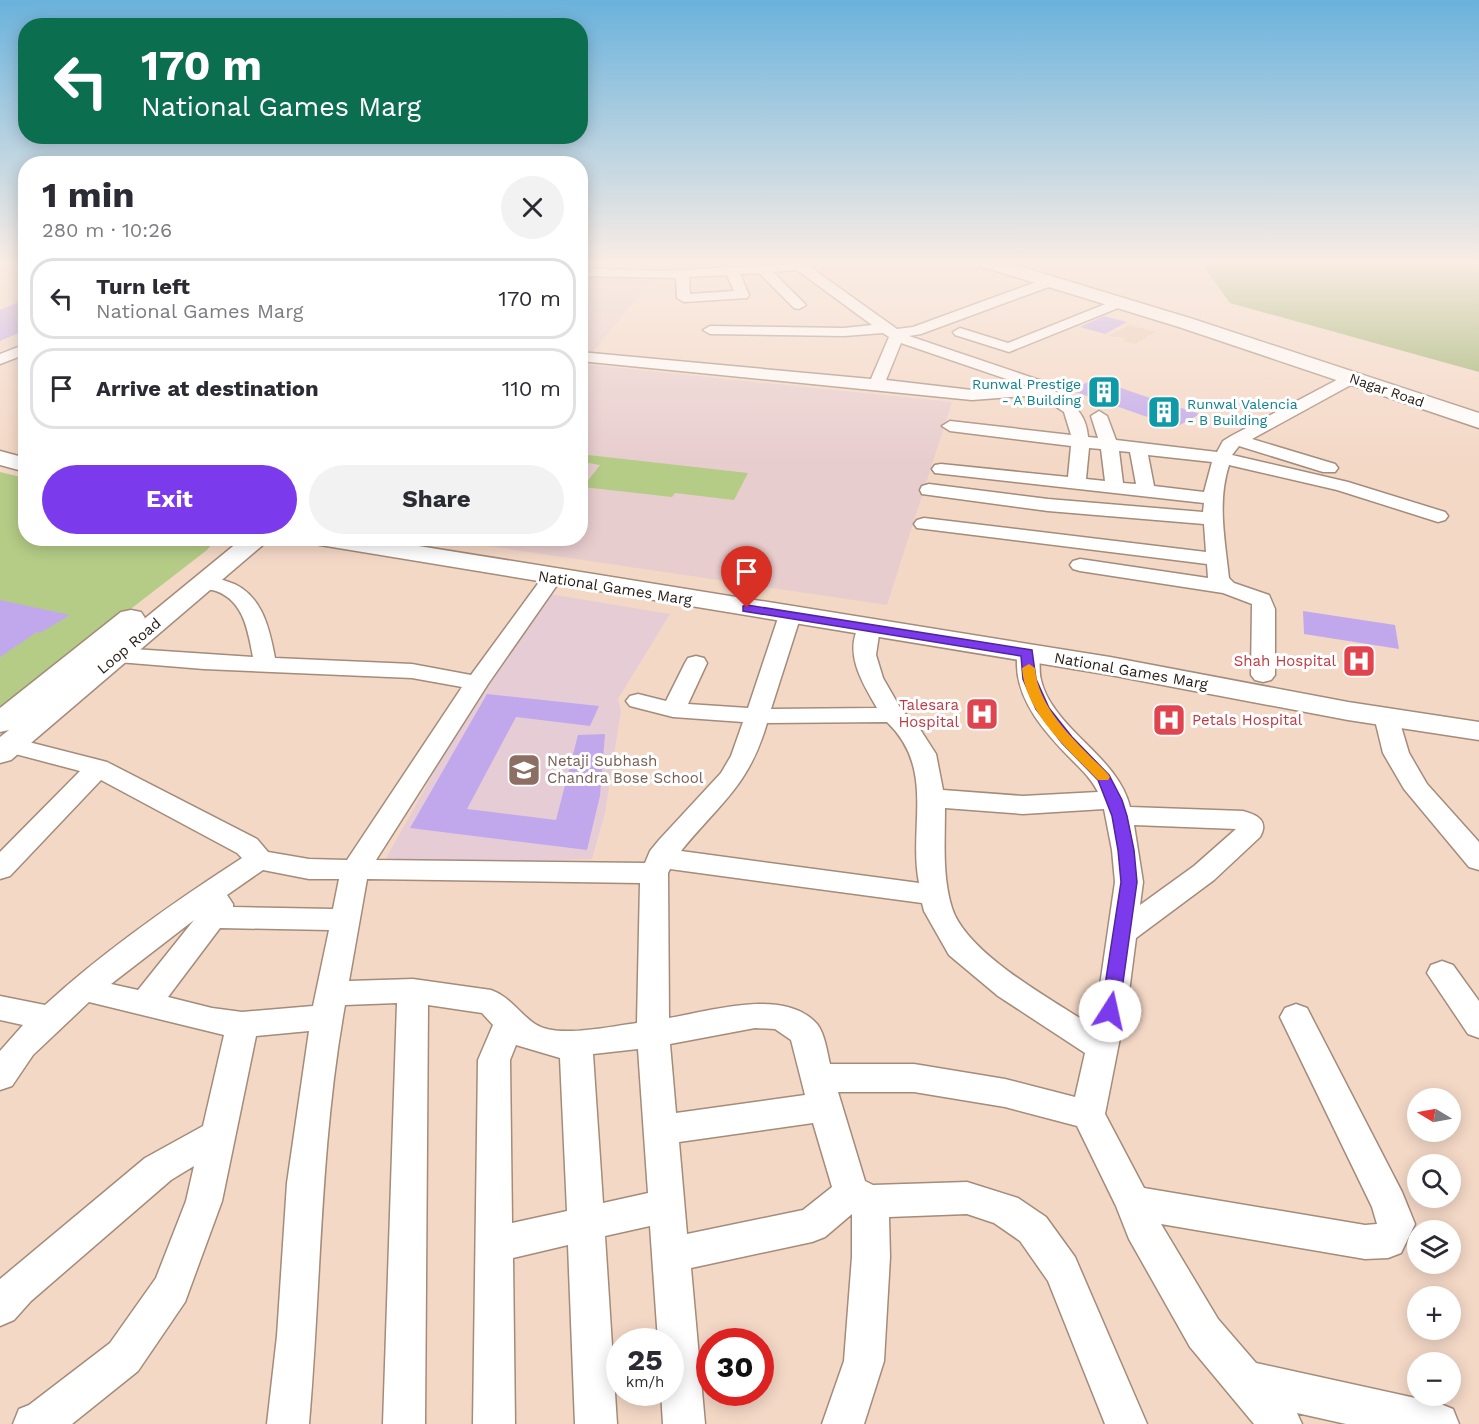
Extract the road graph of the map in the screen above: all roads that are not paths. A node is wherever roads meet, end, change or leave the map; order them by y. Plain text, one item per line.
1 (778, 328) edge
2 (886, 328) edge
3 (923, 328) edge
4 (1056, 328) edge
5 (1202, 328) edge
6 (1252, 328) edge
7 (960, 332) dead end
8 (892, 333) junction
9 (18, 352) edge
10 (588, 357) edge
11 (0, 360) edge
12 (1352, 378) junction
13 (877, 384) junction
14 (1043, 390) junction
15 (1479, 402) edge
16 (1099, 416) dead end
17 (1479, 421) edge
18 (950, 426) dead end
19 (1237, 440) junction
20 (1080, 442) junction
21 (0, 443) edge
22 (1109, 445) junction
23 (0, 447) edge
24 (18, 447) edge
25 (1138, 449) junction
26 (18, 452) edge
27 (0, 453) edge
28 (0, 458) edge
29 (18, 458) edge
30 (1221, 458) junction
31 (18, 463) edge
32 (941, 469) dead end
33 (1051, 481) junction
34 (1076, 483) junction
35 (1116, 488) junction
36 (928, 489) dead end
37 (1146, 491) junction
38 (1211, 498) junction
39 (1048, 505) junction
40 (1213, 519) junction
41 (924, 524) dead end
42 (1043, 537) junction
43 (221, 546) edge
44 (249, 546) edge
45 (373, 546) edge
46 (380, 546) edge
47 (428, 546) edge
48 (464, 546) edge
49 (1217, 559) junction
50 (1080, 565) dead end
51 (552, 578) junction
52 (206, 582) junction
53 (1227, 587) junction
54 (779, 607) junction
55 (869, 628) junction
56 (1028, 653) junction
57 (118, 655) junction
58 (696, 663) dead end
59 (265, 664) junction
60 (477, 684) junction
61 (1263, 685) junction
62 (638, 701) dead end
63 (673, 710) junction
64 (1479, 712) edge
65 (893, 715) junction
66 (758, 716) junction
67 (1386, 716) junction
68 (1479, 731) edge
69 (3, 741) edge
70 (98, 768) junction
71 (932, 798) junction
72 (1117, 808) junction
73 (260, 860) junction
74 (1479, 860) edge
75 (657, 866) junction
76 (0, 869) edge
77 (355, 870) junction
78 (935, 895) junction
79 (210, 905) junction
80 (346, 920) junction
81 (1120, 934) junction
82 (1442, 974) dead end
83 (83, 989) junction
84 (413, 991) junction
85 (145, 1004) junction
86 (330, 1005) junction
87 (0, 1008) edge
88 (1296, 1017) dead end
89 (51, 1019) junction
90 (510, 1022) junction
91 (1479, 1024) edge
92 (242, 1025) junction
93 (652, 1034) junction
94 (576, 1043) junction
95 (1102, 1048) junction
96 (0, 1076) edge
97 (820, 1093) junction
98 (1088, 1115) junction
99 (660, 1130) junction
100 (219, 1134) junction
101 (861, 1196) junction
102 (1133, 1203) junction
103 (667, 1205) junction
104 (585, 1224) junction
105 (494, 1245) junction
106 (671, 1255) junction
107 (0, 1307) edge
108 (1242, 1380) junction
109 (34, 1424) edge
110 (288, 1424) edge
111 (404, 1424) edge
112 (494, 1424) edge
113 (596, 1424) edge
114 (684, 1424) edge
115 (843, 1424) edge
116 (1126, 1424) edge
117 (1281, 1424) edge
118 (1438, 1424) edge

1 - 8 street
2 - 8 street
3 - 8 street
4 - 7 street
5 - 12 highway, Nagar Road
6 - 15 highway, Nagar Road
8 - 13 street
8 - 14 street
9 - 11 street
10 - 13 street
12 - 17 highway, Nagar Road
12 - 19 street
13 - 14 street
14 - 20 street
16 - 22 street
18 - 20 street
19 - 30 street
19 - 30 street
20 - 22 street
20 - 34 street
21 - 24 main road
22 - 25 street
22 - 35 street
23 - 26 main road
25 - 30 street
25 - 37 street
27 - 29 main road
28 - 31 main road
30 - 38 street
32 - 33 street
33 - 34 street
33 - 39 street
34 - 35 street
35 - 37 street
36 - 39 street
37 - 38 street
38 - 40 street
39 - 40 street
39 - 42 street
40 - 49 street
41 - 42 street
42 - 49 street
43 - 69 main road, Loop Road
44 - 52 main road, Loop Road
45 - 51 main road, National Games Marg
46 - 54 main road
47 - 54 main road
48 - 61 main road, National Games Marg
49 - 53 street
50 - 53 street
51 - 54 main road, National Games Marg
51 - 60 street
52 - 57 main road, Loop Road
52 - 59 street
53 - 61 street
54 - 55 main road, National Games Marg
54 - 61 main road
54 - 66 street
55 - 56 main road, National Games Marg
55 - 65 street
56 - 61 main road, National Games Marg
56 - 72 street
57 - 59 street
57 - 69 main road, Loop Road
58 - 63 street
59 - 60 street
60 - 77 street
61 - 64 main road, National Games Marg
61 - 67 main road, National Games Marg
62 - 63 street
63 - 66 street
65 - 66 street
65 - 71 street
66 - 75 street
67 - 68 main road, National Games Marg
67 - 74 street
69 - 70 street
70 - 73 street
70 - 76 street
71 - 72 street
71 - 78 street
72 - 81 street
72 - 81 street
73 - 77 street
73 - 79 street
75 - 77 street
75 - 78 street
75 - 93 street
77 - 80 street
78 - 95 street
79 - 80 street
79 - 83 street
79 - 85 street
80 - 86 street
81 - 95 street
82 - 91 street
83 - 85 street
83 - 89 street
84 - 86 street
84 - 90 street
84 - 111 street
85 - 92 street
86 - 92 street
86 - 110 street
87 - 89 street
88 - 102 street
89 - 96 street
90 - 94 street
90 - 105 street
92 - 100 street
93 - 94 street
93 - 97 street
93 - 99 street
94 - 104 street
95 - 98 street
97 - 98 street
97 - 99 street
97 - 101 street
98 - 102 street
99 - 103 street
100 - 107 street
100 - 109 street
101 - 106 street
101 - 115 street
101 - 116 street
102 - 108 street
103 - 104 street
103 - 106 street
104 - 105 street
104 - 113 street
105 - 112 street
106 - 114 street
108 - 117 street
108 - 118 street

